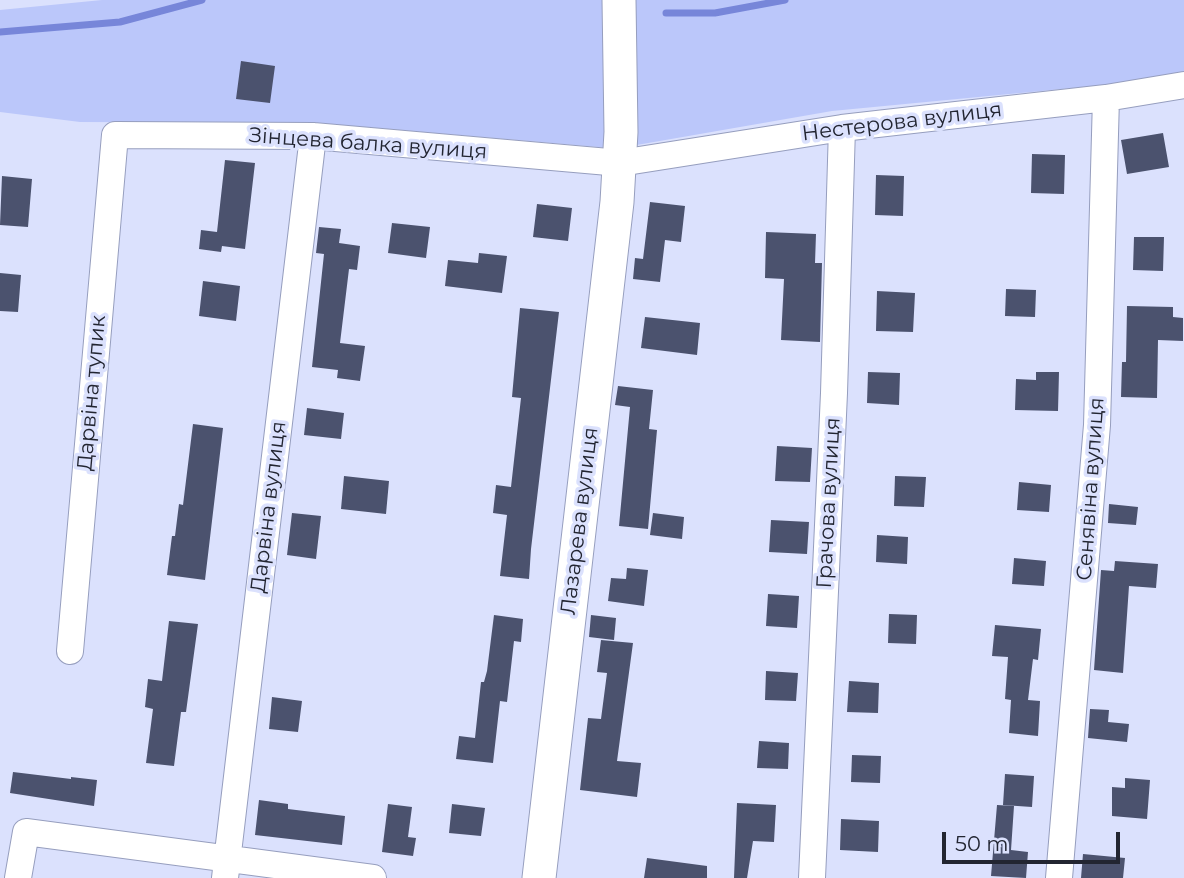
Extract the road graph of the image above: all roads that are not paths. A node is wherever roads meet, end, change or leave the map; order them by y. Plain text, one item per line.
1 (619, 0) edge
2 (1184, 85) edge
3 (1105, 98) junction
4 (842, 128) junction
5 (114, 135) joint
6 (313, 136) junction
7 (620, 163) junction
8 (71, 651) dead end
9 (226, 868) edge
10 (18, 878) edge
11 (373, 878) edge
12 (539, 878) edge
13 (811, 878) edge
14 (1059, 878) edge

1 - 7 street, Лазарева вулиця
2 - 3 street, Нестерова вулиця
3 - 4 street, Нестерова вулиця
3 - 14 street, Сенявіна вулиця
4 - 7 street, Нестерова вулиця
4 - 13 street, Грачова вулиця
5 - 6 street, Зінцева балка вулиця
5 - 8 street, Дарвіна тупик
6 - 7 street, Зінцева балка вулиця
6 - 9 street, Дарвіна вулиця
7 - 12 street, Лазарева вулиця
9 - 10 street
9 - 11 street

